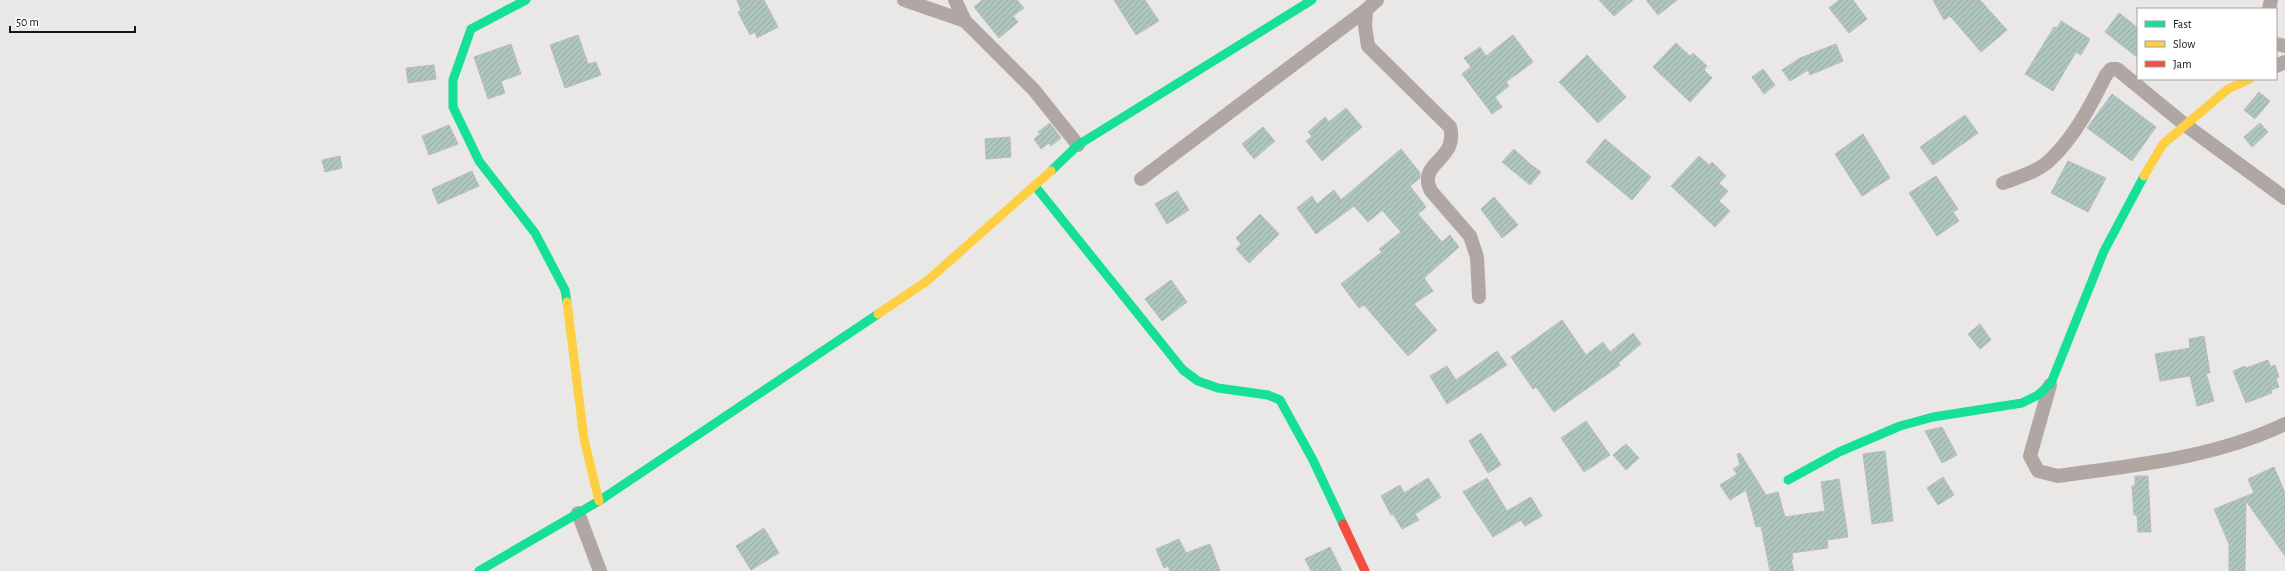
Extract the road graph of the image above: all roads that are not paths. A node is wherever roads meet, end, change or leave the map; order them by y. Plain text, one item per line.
1 (526, 0) edge
2 (904, 0) edge
3 (955, 0) edge
4 (1312, 0) edge
5 (1377, 0) edge
6 (1366, 10) junction
7 (965, 21) junction
8 (2248, 80) edge
9 (2184, 124) junction
10 (1078, 145) junction
11 (1141, 179) dead end
12 (2003, 183) dead end
13 (1035, 186) junction
14 (2285, 198) edge
15 (1479, 296) dead end
16 (2051, 383) junction
17 (2285, 424) edge
18 (1788, 480) dead end
19 (599, 501) junction
20 (578, 513) junction
21 (501, 558) junction
22 (479, 571) edge
23 (506, 571) edge
24 (600, 571) edge
25 (1364, 571) edge

1 - 19 street
2 - 7 street
3 - 7 street
4 - 10 street
5 - 6 street
6 - 11 street
6 - 15 street
7 - 10 street
8 - 9 street
9 - 12 street
9 - 14 street
9 - 16 street
10 - 13 street
13 - 19 street
13 - 25 street
16 - 17 street
16 - 18 street
19 - 20 street
20 - 21 street
20 - 24 street
21 - 22 street
21 - 23 street

